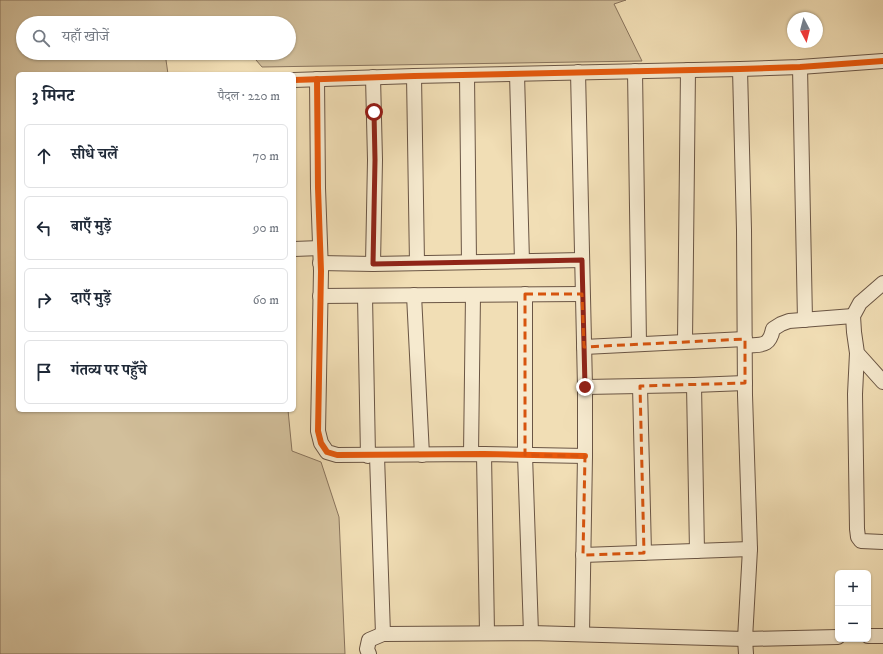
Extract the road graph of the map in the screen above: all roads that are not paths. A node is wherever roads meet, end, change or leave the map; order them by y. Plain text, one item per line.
1 (883, 61) edge
2 (800, 67) junction
3 (740, 69) junction
4 (688, 70) junction
5 (635, 71) junction
6 (578, 72) junction
7 (517, 74) junction
8 (467, 75) junction
9 (414, 76) junction
10 (373, 77) junction
11 (317, 79) junction
12 (296, 80) edge
13 (320, 248) junction
14 (296, 249) edge
15 (582, 260) junction
16 (522, 261) junction
17 (468, 262) junction
18 (320, 263) junction
19 (417, 263) junction
20 (373, 264) junction
21 (883, 283) edge
22 (525, 294) junction
23 (582, 294) junction
24 (414, 295) junction
25 (473, 295) junction
26 (320, 296) junction
27 (365, 296) junction
28 (853, 316) junction
29 (805, 320) junction
30 (685, 341) junction
31 (745, 342) junction
32 (639, 343) junction
33 (584, 346) junction
34 (857, 353) junction
35 (883, 382) edge
36 (745, 383) junction
37 (640, 386) junction
38 (694, 386) junction
39 (585, 387) junction
40 (478, 454) junction
41 (422, 455) junction
42 (525, 455) junction
43 (373, 456) junction
44 (586, 456) junction
45 (883, 542) edge
46 (750, 549) junction
47 (697, 551) junction
48 (644, 553) junction
49 (583, 555) junction
50 (487, 633) junction
51 (531, 633) junction
52 (383, 634) junction
53 (582, 634) junction
54 (871, 636) edge
55 (883, 636) edge
56 (835, 637) edge
57 (745, 639) junction
58 (369, 654) edge
59 (746, 654) edge

1 - 2 street
2 - 3 street
2 - 29 street
3 - 4 street
3 - 31 street
4 - 5 street
4 - 30 street
5 - 6 street
5 - 32 street
6 - 7 street
6 - 15 street
7 - 8 street
7 - 16 street
8 - 9 street
8 - 17 street
9 - 10 street
9 - 19 street
10 - 11 street
10 - 20 street
11 - 12 street
11 - 13 street
13 - 14 street
13 - 18 street
15 - 16 street
15 - 23 street
16 - 17 street
17 - 19 street
18 - 20 street
18 - 26 street
19 - 20 street
21 - 28 street
22 - 23 street
22 - 25 street
22 - 42 street
23 - 33 street
24 - 25 street
24 - 27 street
24 - 41 street
25 - 40 street
26 - 27 street
26 - 43 street
27 - 43 street
28 - 29 street
28 - 34 street
29 - 31 street
30 - 31 street
30 - 32 street
31 - 36 street
32 - 33 street
33 - 39 street
34 - 35 street
34 - 45 street
36 - 38 street
36 - 46 street
37 - 38 street
37 - 39 street
37 - 48 street
38 - 47 street
39 - 44 street
40 - 41 street
40 - 42 street
40 - 50 street
41 - 43 street
42 - 44 street
42 - 51 street
43 - 52 street
44 - 49 street
46 - 47 street
46 - 57 street
47 - 48 street
48 - 49 street
49 - 53 street
50 - 51 street
50 - 52 street
51 - 53 street
52 - 58 street
53 - 57 street
54 - 55 street
56 - 57 street
57 - 59 street

